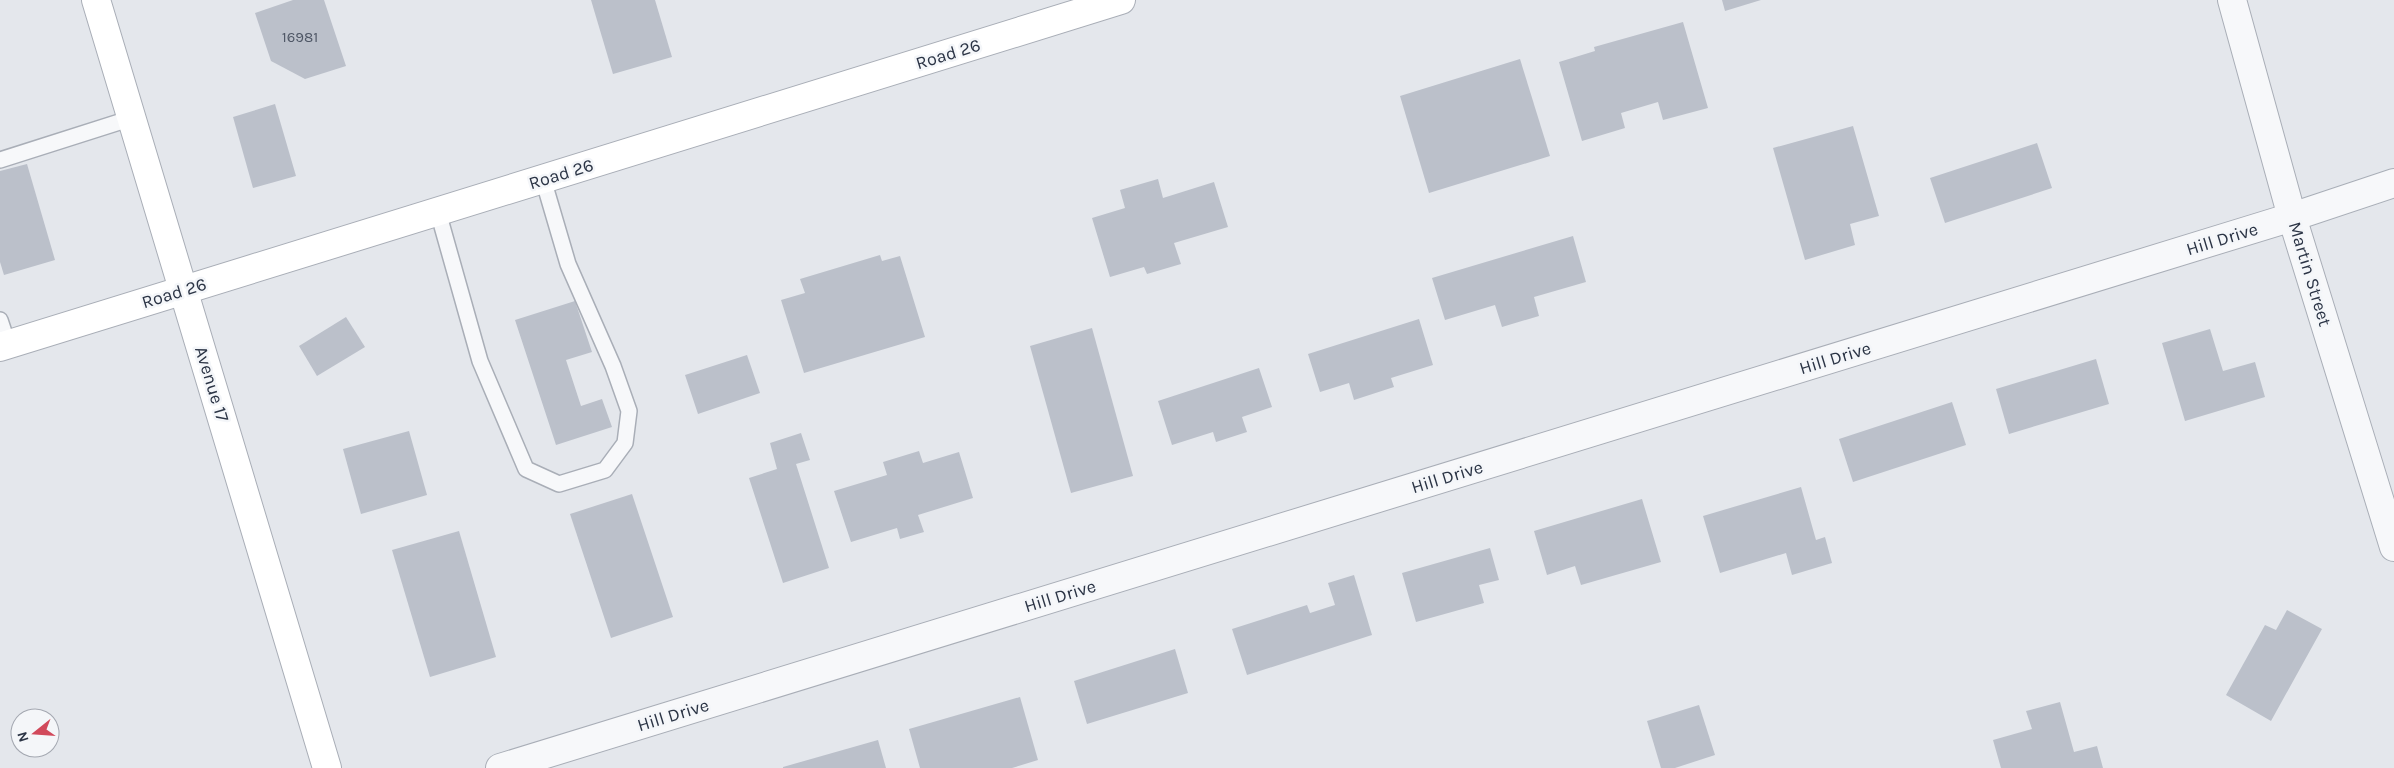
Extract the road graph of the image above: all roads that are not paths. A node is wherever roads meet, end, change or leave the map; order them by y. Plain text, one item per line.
1 (96, 0) edge
2 (1121, 0) edge
3 (2232, 0) edge
4 (132, 118) junction
5 (0, 160) edge
6 (543, 179) junction
7 (2394, 183) edge
8 (438, 212) junction
9 (2292, 218) junction
10 (184, 290) junction
11 (3, 337) edge
12 (2394, 547) edge
13 (327, 768) edge
14 (500, 768) edge

1 - 4 street, Avenue 17
2 - 6 street, Road 26
3 - 9 street, Martin Street
4 - 5 lane
4 - 10 street, Avenue 17
6 - 8 street, Road 26
6 - 8 lane
7 - 9 street, Hill Drive
8 - 10 street, Road 26
9 - 12 street, Martin Street
9 - 14 street, Hill Drive
10 - 11 street, Road 26
10 - 13 street, Avenue 17

